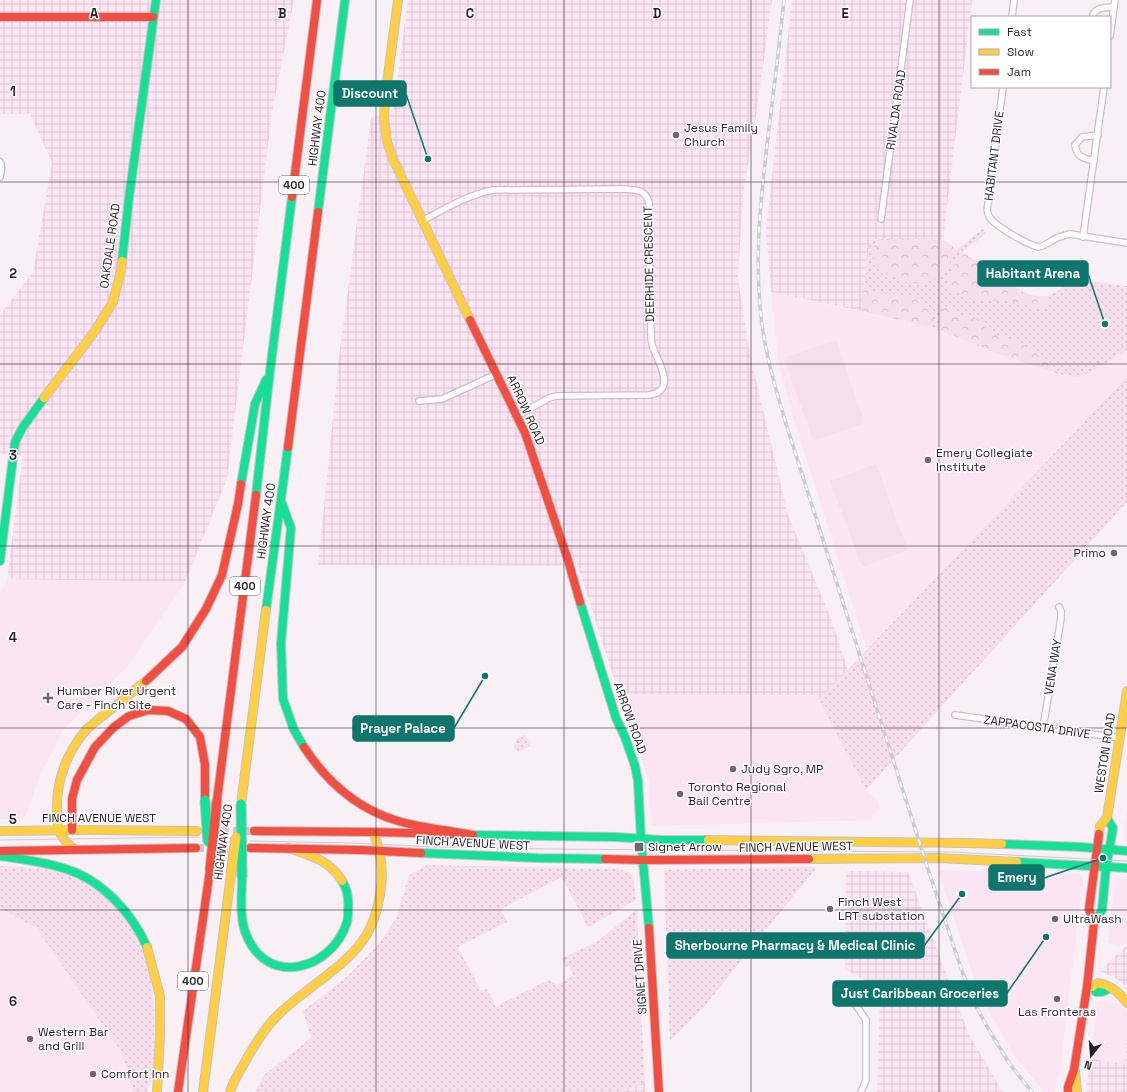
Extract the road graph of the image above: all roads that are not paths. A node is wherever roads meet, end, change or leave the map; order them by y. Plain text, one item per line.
1 (156, 0) edge
2 (317, 0) edge
3 (345, 0) edge
4 (398, 0) edge
5 (910, 0) edge
6 (1014, 0) edge
7 (1115, 0) edge
8 (1114, 7) junction
9 (1012, 16) edge
10 (1092, 16) edge
11 (153, 17) junction
12 (0, 18) edge
13 (1111, 26) edge
14 (1003, 88) edge
15 (1104, 88) edge
16 (1098, 136) junction
17 (1094, 161) junction
18 (0, 162) edge
19 (0, 177) edge
20 (881, 220) dead end
21 (422, 221) junction
22 (1083, 237) junction
23 (1127, 243) edge
24 (270, 371) junction
25 (497, 374) junction
26 (419, 401) dead end
27 (517, 416) junction
28 (281, 501) junction
29 (0, 561) edge
30 (1059, 607) dead end
31 (1127, 691) edge
32 (955, 715) dead end
33 (1043, 728) junction
34 (1120, 738) junction
35 (241, 804) junction
36 (1107, 818) junction
37 (58, 830) junction
38 (72, 830) junction
39 (197, 830) dead end
40 (0, 831) edge
41 (254, 831) tunnel mouth
42 (373, 832) junction
43 (473, 835) junction
44 (641, 839) junction
45 (196, 848) tunnel mouth
46 (250, 848) tunnel mouth
47 (288, 848) junction
48 (74, 849) junction
49 (1097, 849) junction
50 (1109, 850) junction
51 (0, 851) edge
52 (378, 851) junction
53 (1127, 851) edge
54 (0, 856) edge
55 (643, 860) junction
56 (1094, 867) junction
57 (1106, 868) junction
58 (1127, 868) edge
59 (210, 870) junction
60 (1094, 923) junction
61 (1090, 987) junction
62 (853, 1001) dead end
63 (1127, 1003) edge
64 (1074, 1070) junction
65 (157, 1092) edge
66 (178, 1092) edge
67 (203, 1092) edge
68 (230, 1092) edge
69 (659, 1092) edge
70 (861, 1092) edge
71 (1068, 1092) edge
72 (1077, 1092) edge

1 - 11 main road, OAKDALE ROAD
2 - 24 main road, HIGHWAY 400 / 400
3 - 28 main road, HIGHWAY 400 / 400
4 - 21 main road, ARROW ROAD
5 - 20 street, RIVALDA ROAD
6 - 9 street
7 - 8 street
8 - 10 street
8 - 13 street
11 - 12 main road
11 - 29 main road, OAKDALE ROAD
14 - 22 street, HABITANT DRIVE
15 - 16 street
16 - 17 street
16 - 17 street
17 - 22 street
18 - 19 street
21 - 25 main road, ARROW ROAD
21 - 27 street, DEERHIDE CRESCENT
22 - 23 street, HABITANT DRIVE
24 - 37 main road
24 - 59 main road, HIGHWAY 400 / 400, bridge
25 - 26 street
25 - 27 main road, ARROW ROAD
27 - 44 main road, ARROW ROAD
28 - 35 main road, HIGHWAY 400 / 400
28 - 43 main road
30 - 33 street, VENA WAY
31 - 34 main road, WESTON ROAD
32 - 33 street, ZAPPACOSTA DRIVE
33 - 34 street, ZAPPACOSTA DRIVE
34 - 36 main road, WESTON ROAD
35 - 47 main road, bridge
35 - 67 main road, HIGHWAY 400 / 400, bridge
36 - 49 main road, WESTON ROAD
36 - 50 main road, WESTON ROAD
37 - 38 main road, FINCH AVENUE WEST
37 - 40 main road, FINCH AVENUE WEST
37 - 48 main road
38 - 39 main road, FINCH AVENUE WEST
38 - 59 main road, bridge
41 - 42 main road, FINCH AVENUE WEST
42 - 43 main road, FINCH AVENUE WEST
42 - 52 main road
43 - 44 main road, FINCH AVENUE WEST
44 - 49 main road, FINCH AVENUE WEST
44 - 55 main road, ARROW ROAD
45 - 48 main road
46 - 47 main road, FINCH AVENUE WEST
47 - 52 main road, FINCH AVENUE WEST
48 - 51 main road
49 - 50 main road, FINCH AVENUE WEST
49 - 56 main road, WESTON ROAD
50 - 53 main road, FINCH AVENUE WEST
50 - 57 main road, WESTON ROAD
52 - 55 main road, FINCH AVENUE WEST
52 - 68 main road
54 - 65 main road
55 - 56 main road, FINCH AVENUE WEST
55 - 69 main road, SIGNET DRIVE
56 - 57 main road, FINCH AVENUE WEST
56 - 60 main road, WESTON ROAD
57 - 58 main road, FINCH AVENUE WEST
57 - 60 main road, WESTON ROAD
59 - 66 main road, HIGHWAY 400 / 400
60 - 61 main road, WESTON ROAD
61 - 63 main road
61 - 64 main road, WESTON ROAD
62 - 70 street
64 - 71 main road, WESTON ROAD
64 - 72 main road, WESTON ROAD

